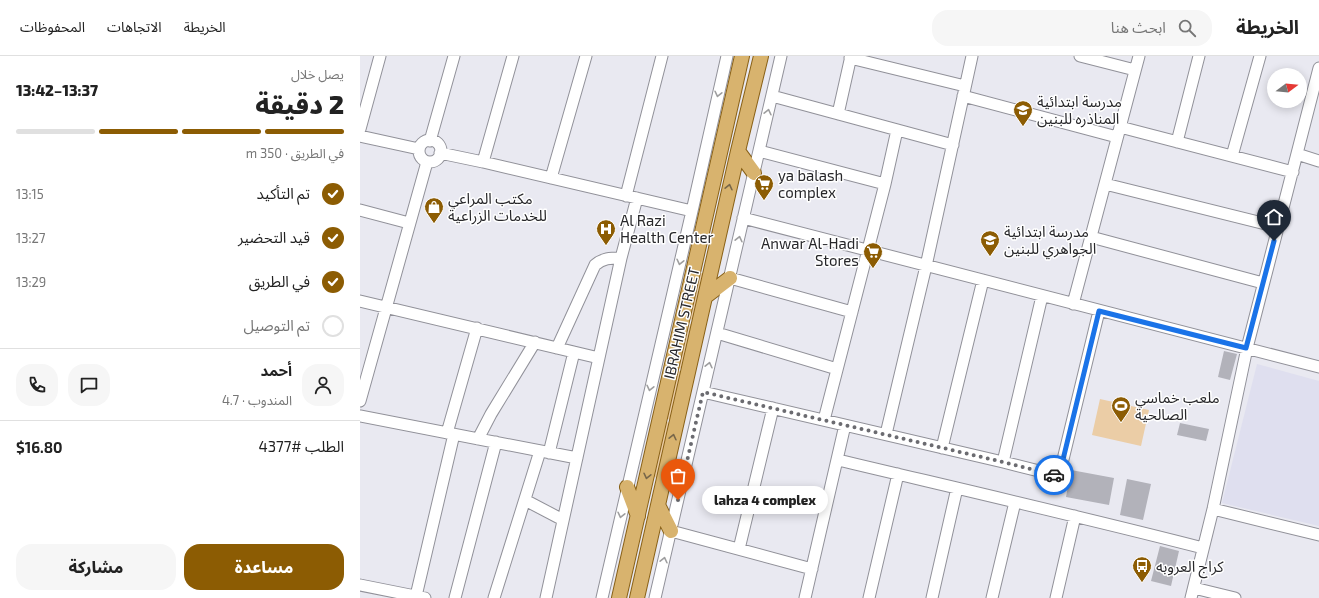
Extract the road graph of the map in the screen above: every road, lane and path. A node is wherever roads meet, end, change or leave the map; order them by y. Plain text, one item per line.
1 (380, 56) edge
2 (454, 56) edge
3 (513, 56) edge
4 (586, 56) edge
5 (727, 56) edge
6 (739, 56) edge
7 (742, 56) edge
8 (761, 56) edge
9 (764, 56) edge
10 (781, 56) edge
11 (972, 56) edge
12 (1080, 56) edge
13 (1138, 56) edge
14 (1199, 56) edge
15 (1260, 56) edge
16 (658, 57) edge
17 (851, 57) edge
18 (1319, 68) edge
19 (1135, 70) junction
20 (964, 91) junction
21 (733, 96) junction
22 (772, 96) junction
23 (750, 100) junction
24 (838, 114) junction
25 (360, 129) edge
26 (897, 130) junction
27 (1119, 132) junction
28 (360, 136) edge
29 (430, 141) junction
30 (1177, 142) junction
31 (953, 145) junction
32 (419, 149) junction
33 (738, 150) junction
34 (759, 151) junction
35 (440, 153) junction
36 (1297, 154) junction
37 (1232, 156) junction
38 (1319, 161) edge
39 (427, 162) junction
40 (483, 162) junction
41 (1293, 172) junction
42 (754, 173) junction
43 (551, 178) junction
44 (885, 184) junction
45 (1105, 184) junction
46 (626, 196) junction
47 (637, 198) junction
48 (360, 210) edge
49 (692, 211) junction
50 (743, 218) junction
51 (409, 223) junction
52 (1278, 228) junction
53 (1091, 237) junction
54 (867, 250) junction
55 (621, 258) junction
56 (926, 266) junction
57 (730, 278) junction
58 (983, 280) junction
59 (1263, 283) junction
60 (1042, 296) junction
61 (705, 297) junction
62 (360, 301) edge
63 (1073, 304) junction
64 (386, 306) junction
65 (1099, 311) junction
66 (852, 312) junction
67 (477, 328) junction
68 (717, 333) junction
69 (535, 342) junction
70 (556, 348) junction
71 (1246, 348) junction
72 (574, 352) junction
73 (599, 358) junction
74 (1319, 367) edge
75 (837, 368) junction
76 (703, 392) junction
77 (360, 401) edge
78 (773, 408) junction
79 (360, 416) edge
80 (824, 420) junction
81 (845, 425) junction
82 (451, 434) junction
83 (886, 434) junction
84 (478, 439) junction
85 (496, 442) junction
86 (942, 448) junction
87 (545, 452) junction
88 (577, 458) junction
89 (838, 460) junction
90 (1003, 462) junction
91 (898, 474) junction
92 (627, 486) junction
93 (957, 488) junction
94 (525, 500) junction
95 (1015, 502) junction
96 (658, 505) junction
97 (1213, 509) junction
98 (638, 516) junction
99 (1075, 516) junction
100 (563, 520) junction
101 (671, 531) junction
102 (1319, 535) edge
103 (631, 544) junction
104 (1203, 548) junction
105 (738, 549) junction
106 (648, 550) junction
107 (627, 564) junction
108 (644, 568) junction
109 (812, 569) junction
110 (360, 585) edge
111 (1192, 593) edge
112 (390, 595) edge
113 (420, 597) edge
114 (658, 597) edge
115 (455, 598) edge
116 (494, 598) edge
117 (546, 598) edge
118 (602, 598) edge
119 (619, 598) edge
120 (637, 598) edge
121 (806, 598) edge
122 (869, 598) edge
123 (932, 598) edge
124 (992, 598) edge
125 (1056, 598) edge
126 (1235, 598) edge

1 - 25 street
2 - 29 street
3 - 40 street
4 - 43 street
5 -> 49 street
6 - 21 main road
7 - 21 main road, IBRAHIM STREET
8 - 23 main road, IBRAHIM STREET
9 - 23 main road
10 - 22 street
11 - 20 street
12 - 19 street
13 - 19 street
14 - 30 street
15 - 37 street
16 - 46 street
17 - 20 street
17 - 24 street
18 - 36 street
19 - 27 street
20 - 27 street
20 - 31 street
21 -> 98 main road, IBRAHIM STREET
22 - 24 street
34 -> 22 street
23 - 33 main road, IBRAHIM STREET
24 - 26 street
26 - 31 street
26 - 44 street
27 - 30 street
27 - 45 street
28 - 32 street
29 - 32 street
29 - 35 street
30 - 37 street
31 - 56 street
32 - 39 street
33 - 42 main road
61 -> 33 main road, IBRAHIM STREET
34 - 42 street
34 - 44 street
35 - 39 street
35 - 40 street
36 - 38 street
36 - 41 street
37 - 41 street
39 - 51 street
40 - 43 street
41 - 52 street
42 - 50 street
43 - 46 street
44 - 54 street
45 - 52 street
45 - 53 street
46 - 47 street
47 - 49 street
47 - 55 street
48 - 51 street
49 -> 92 street
50 - 54 street
57 -> 50 street
51 - 64 street
52 - 59 street
53 - 59 street
53 - 63 street
54 - 56 street
54 - 66 street
55 - 70 street
55 - 73 street
56 - 58 street
56 - 83 street
57 - 61 main road
57 - 66 street
57 - 68 street
58 - 60 street
58 - 86 street
59 - 71 street
60 - 63 street
60 - 90 street
96 -> 61 main road, IBRAHIM STREET
62 - 64 street
63 - 65 street
64 - 67 street
64 - 77 street
65 - 71 street
65 - 90 street
66 - 75 street
67 - 69 street
67 - 82 street
68 - 75 street
76 -> 68 street
69 - 70 street
69 - 84 street
70 - 72 street
71 - 74 street
71 - 97 street
72 - 73 street
72 - 87 street
73 - 88 street
75 - 80 street
76 - 78 street
76 - 101 street
78 - 80 street
78 - 105 street
79 - 82 street
80 - 81 street
81 - 83 street
81 - 89 street
82 - 84 street
82 - 113 street
83 - 86 street
84 - 85 street
85 - 87 street
85 - 115 street
86 - 90 street
87 - 88 street
87 - 94 street
88 - 100 street
89 - 91 street
89 - 109 street
91 - 93 street
91 - 122 street
92 - 98 main road
92 -> 118 street
93 - 95 street
93 - 123 street
94 - 100 street
94 - 116 street
95 - 99 street
95 - 124 street
96 - 101 main road
96 - 106 main road, IBRAHIM STREET
97 - 102 street
97 - 104 street
98 - 103 main road, IBRAHIM STREET
99 - 104 street
99 - 125 street
100 - 117 street
101 - 105 street
114 -> 101 street
103 - 106 main road
103 - 107 main road, IBRAHIM STREET
104 - 111 street
105 - 109 street
106 - 108 main road, IBRAHIM STREET
107 - 108 main road
107 - 119 main road, IBRAHIM STREET
108 - 120 main road, IBRAHIM STREET
109 - 121 street
110 - 112 street
111 - 126 street
112 - 113 street

